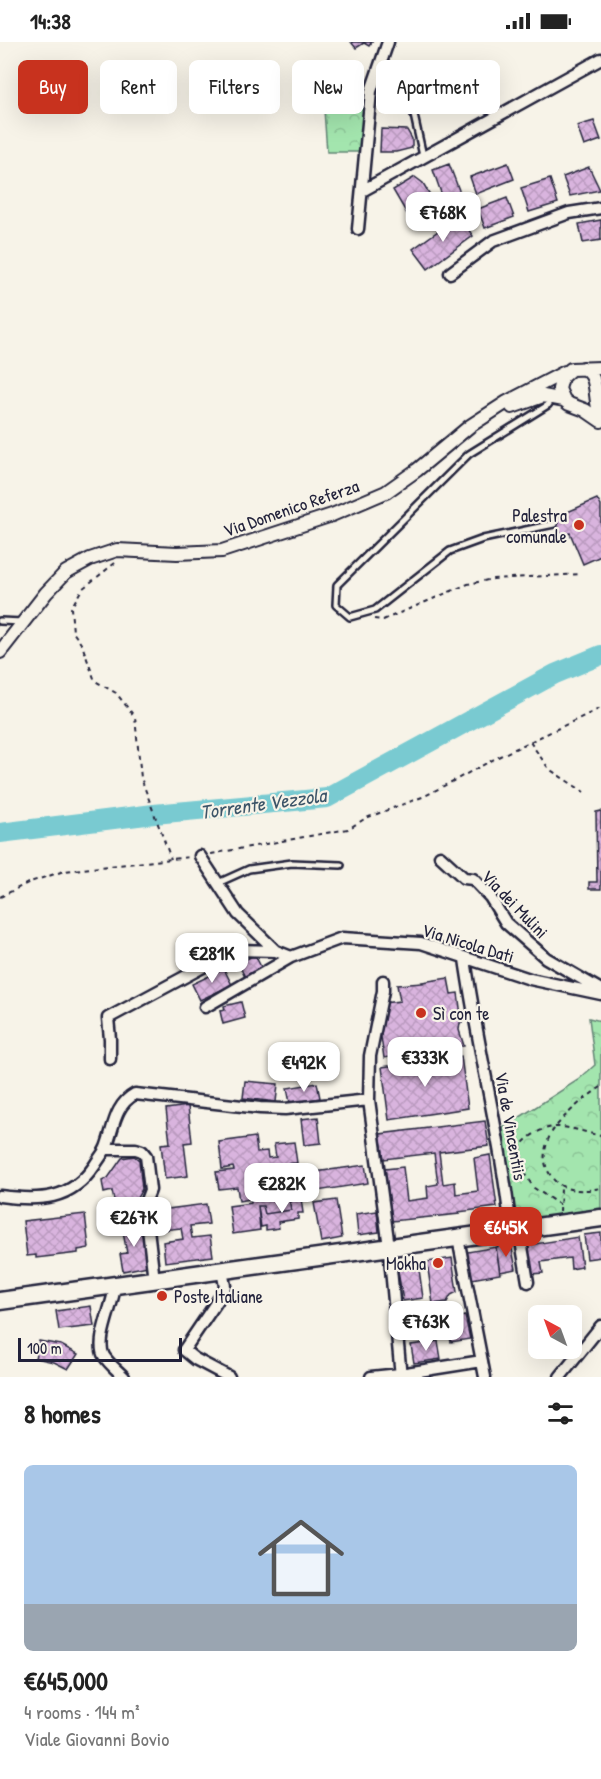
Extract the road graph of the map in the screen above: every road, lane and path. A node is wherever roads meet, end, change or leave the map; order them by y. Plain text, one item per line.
1 (388, 42) edge
2 (601, 59) edge
3 (414, 114) edge
4 (423, 156) junction
5 (362, 191) junction
6 (601, 208) edge
7 (358, 229) dead end
8 (450, 273) dead end
9 (583, 368) junction
10 (601, 368) edge
11 (565, 372) junction
12 (598, 387) edge
13 (564, 401) junction
14 (601, 416) edge
15 (601, 421) edge
16 (470, 426) junction
17 (554, 524) dead end
18 (117, 562) dead end
19 (582, 574) dead end
20 (372, 619) dead end
21 (0, 621) edge
22 (24, 622) junction
23 (0, 652) edge
24 (601, 708) edge
25 (530, 742) junction
26 (584, 792) dead end
27 (200, 855) junction
28 (440, 856) dead end
29 (171, 859) junction
30 (341, 865) dead end
31 (218, 883) junction
32 (0, 897) edge
33 (276, 951) junction
34 (291, 957) junction
35 (465, 959) junction
36 (383, 981) dead end
37 (601, 992) edge
38 (205, 1007) dead end
39 (110, 1059) dead end
40 (601, 1086) edge
41 (369, 1100) junction
42 (558, 1126) junction
43 (601, 1137) edge
44 (106, 1149) junction
45 (561, 1188) junction
46 (601, 1188) edge
47 (0, 1196) edge
48 (560, 1205) junction
49 (601, 1218) edge
50 (561, 1224) junction
51 (515, 1230) junction
52 (458, 1238) junction
53 (389, 1247) junction
54 (222, 1271) junction
55 (154, 1280) junction
56 (528, 1282) dead end
57 (115, 1286) junction
58 (0, 1301) edge
59 (601, 1326) edge
60 (482, 1361) junction
61 (400, 1376) edge
62 (124, 1377) edge
63 (229, 1377) edge
64 (372, 1377) edge
65 (485, 1377) edge
66 (560, 1377) edge

1 - 5 street
2 - 4 street
3 - 4 lane
4 - 5 street
5 - 7 street
6 - 8 street
9 - 10 street
9 - 11 street
9 - 12 street
11 - 13 street
11 - 16 street, Via Domenico Referza
12 - 13 street
12 - 14 street
13 - 15 street
13 - 16 street, Via Domenico Referza
13 - 17 lane
16 - 22 street, Via Domenico Referza
18 - 29 path
19 - 20 path
21 - 22 lane
22 - 23 street, Via Domenico Referza
24 - 25 path
25 - 26 path
25 - 27 path
27 - 29 path
27 - 31 street
28 - 37 street, Via dei Mulini
29 - 32 path
30 - 31 lane
31 - 33 street
33 - 34 street
33 - 39 street
34 - 35 street, Via Nicola Dati
34 - 38 street, Via Nicola Dati
35 - 37 street, Via Nicola Dati
35 - 51 street, Via de Vincentiis
36 - 41 street
40 - 42 path
41 - 44 street
41 - 53 street
42 - 43 path
42 - 45 path
42 - 48 path
44 - 47 street
44 - 55 street
45 - 46 path
45 - 48 path
48 - 50 path
49 - 50 main road
50 - 51 main road
51 - 52 main road
51 - 56 street, Via de Vincentiis
52 - 53 main road
52 - 60 street
53 - 54 main road
53 - 61 street
54 - 55 main road
54 - 63 street
55 - 57 main road
57 - 58 main road
57 - 62 street
59 - 66 street
60 - 61 street
60 - 65 street
61 - 64 street

